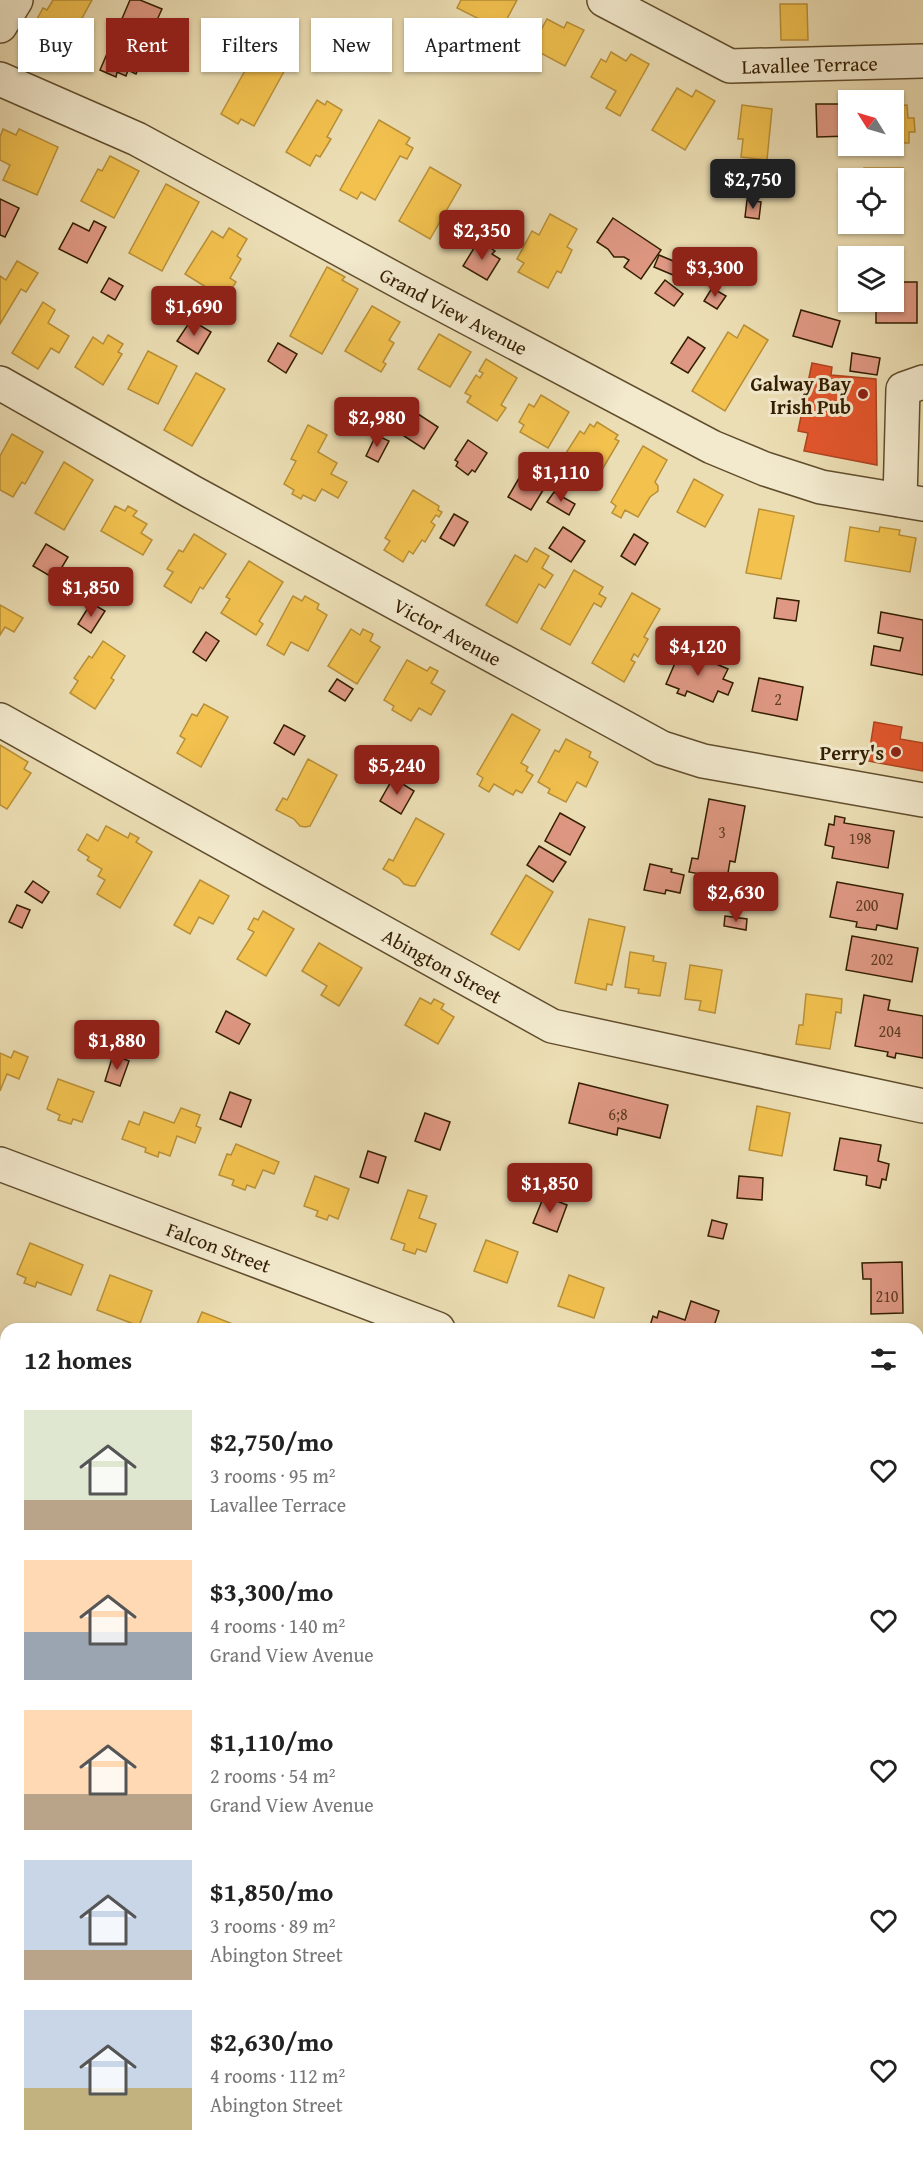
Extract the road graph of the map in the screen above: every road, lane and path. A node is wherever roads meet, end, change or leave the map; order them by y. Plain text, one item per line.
1 (16, 0) edge
2 (604, 0) edge
3 (0, 26) edge
4 (923, 61) edge
5 (0, 79) edge
6 (923, 382) edge
7 (0, 383) edge
8 (912, 449) edge
9 (911, 502) edge
10 (0, 720) edge
11 (923, 800) edge
12 (923, 1106) edge
13 (0, 1164) edge
14 (422, 1323) edge

1 - 3 street
2 - 4 street, Lavallee Terrace
5 - 9 street, Grand View Avenue
6 - 8 street
7 - 11 street, Victor Avenue
8 - 9 street
10 - 12 street, Abington Street
13 - 14 street, Falcon Street

